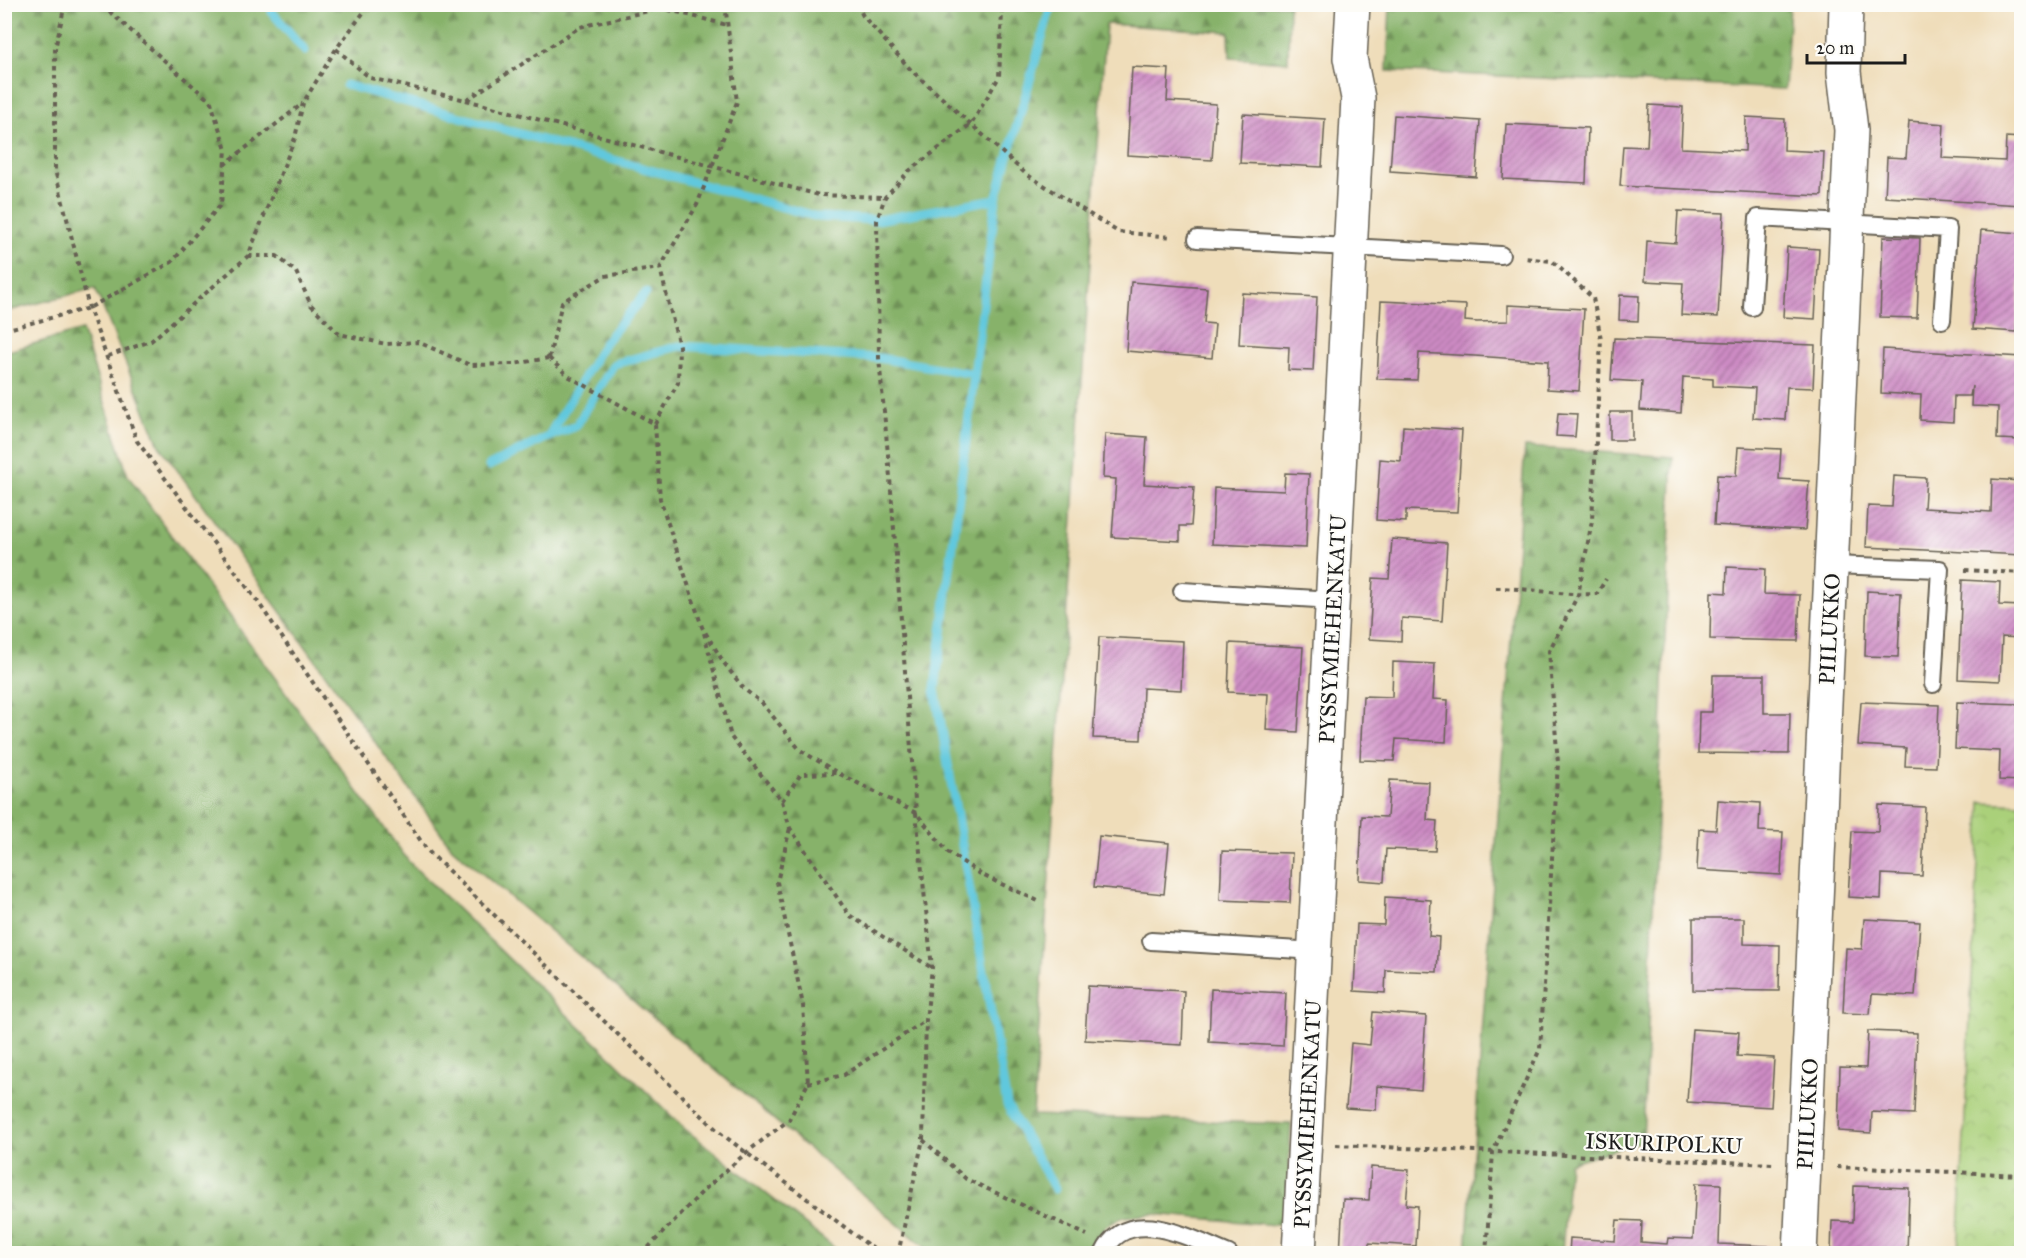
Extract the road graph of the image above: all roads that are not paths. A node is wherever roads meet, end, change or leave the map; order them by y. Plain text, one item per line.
1 (1353, 4) edge
2 (1846, 4) edge
3 (1847, 222) junction
4 (1197, 239) road end
5 (1351, 246) junction
6 (1501, 255) road end
7 (1752, 307) dead end
8 (1942, 320) dead end
9 (1832, 565) junction
10 (1182, 591) dead end
11 (1333, 600) junction
12 (1934, 684) dead end
13 (1151, 941) dead end
14 (1316, 951) junction
15 (1106, 1249) edge
16 (1229, 1254) edge
17 (1299, 1254) edge
18 (1800, 1254) edge

1 - 5 street, PYSSYMIEHENKATU
2 - 3 street, PIILUKKO
3 - 7 lane
3 - 8 lane
3 - 9 street, PIILUKKO
4 - 5 lane
5 - 6 lane
5 - 11 street, PYSSYMIEHENKATU
9 - 12 lane
9 - 18 street, PIILUKKO
10 - 11 lane
11 - 14 street, PYSSYMIEHENKATU
13 - 14 lane
14 - 17 street, PYSSYMIEHENKATU
15 - 16 lane

